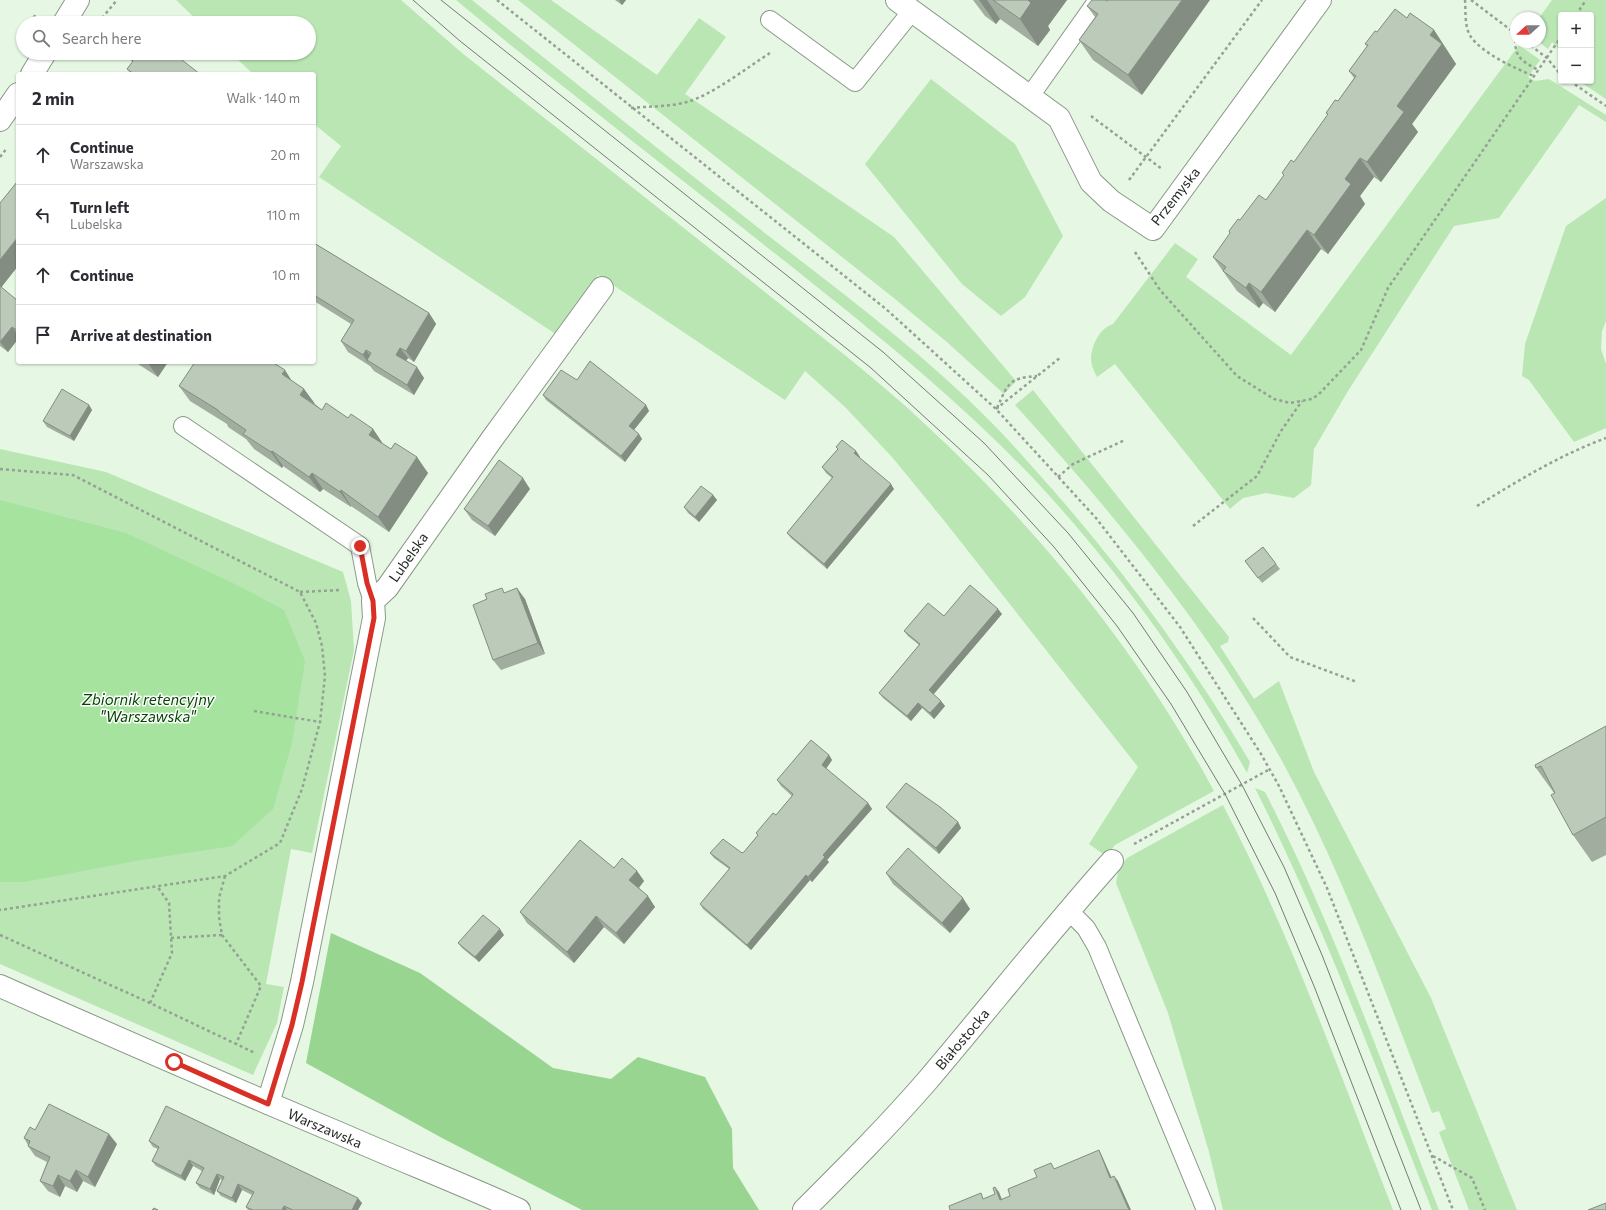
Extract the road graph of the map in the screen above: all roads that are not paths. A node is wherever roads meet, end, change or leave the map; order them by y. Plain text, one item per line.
1 (78, 0) edge
2 (1098, 0) edge
3 (1320, 0) edge
4 (905, 6) edge
5 (68, 16) edge
6 (770, 20) dead end
7 (41, 60) edge
8 (33, 72) edge
9 (1030, 96) junction
10 (16, 97) edge
11 (0, 120) edge
12 (602, 288) dead end
13 (183, 426) dead end
14 (373, 601) junction
15 (1112, 861) road end
16 (1068, 910) junction
17 (0, 986) edge
18 (268, 1104) junction
19 (519, 1210) edge
20 (804, 1210) edge
21 (1206, 1210) edge

1 - 5 street
2 - 9 lane
3 - 9 street, Przemyska
4 - 6 lane
4 - 9 street, Przemyska
7 - 8 street
10 - 11 street
12 - 14 street, Lubelska
13 - 14 lane
14 - 18 street
15 - 16 street, Białostocka
16 - 20 street, Białostocka
16 - 21 lane
17 - 18 street, Warszawska
18 - 19 street, Warszawska

